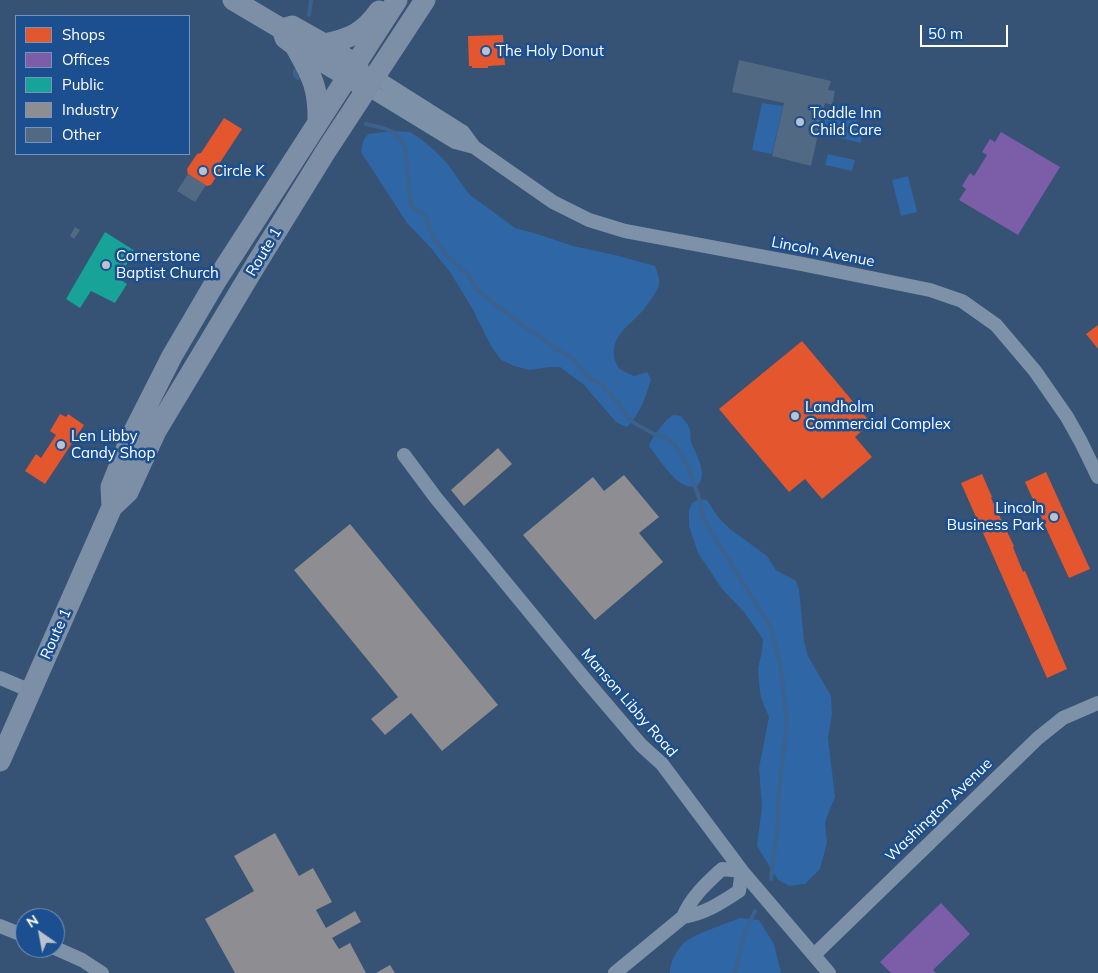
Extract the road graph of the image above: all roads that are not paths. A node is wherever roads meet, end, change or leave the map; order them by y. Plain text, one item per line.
1 (233, 0) edge
2 (386, 0) edge
3 (397, 0) edge
4 (425, 0) edge
5 (288, 37) junction
6 (324, 44) junction
7 (352, 70) junction
8 (372, 83) junction
9 (318, 124) junction
10 (404, 455) dead end
11 (1098, 478) edge
12 (112, 507) junction
13 (0, 678) edge
14 (31, 691) junction
15 (1098, 703) edge
16 (0, 761) edge
17 (742, 870) junction
18 (683, 917) junction
19 (0, 926) edge
20 (15, 932) edge
21 (65, 953) edge
22 (814, 955) junction
23 (102, 973) edge
24 (615, 973) edge
25 (829, 973) edge

1 - 5 main road
2 - 6 main road
3 - 7 main road, Route 1
4 - 8 main road, Route 1
5 - 6 main road
5 - 7 main road
5 - 9 main road
6 - 7 main road
7 - 8 main road
7 - 9 main road, Route 1
8 - 11 street, Lincoln Avenue
8 - 12 main road, Route 1
9 - 12 main road, Route 1
10 - 17 street, Manson Libby Road
12 - 14 main road, Route 1
13 - 14 street
14 - 16 main road, Route 1
15 - 22 street, Washington Avenue
17 - 18 street
17 - 18 street
17 - 22 street, Manson Libby Road
18 - 24 street
19 - 20 street
21 - 23 street
22 - 25 street, Manson Libby Road

